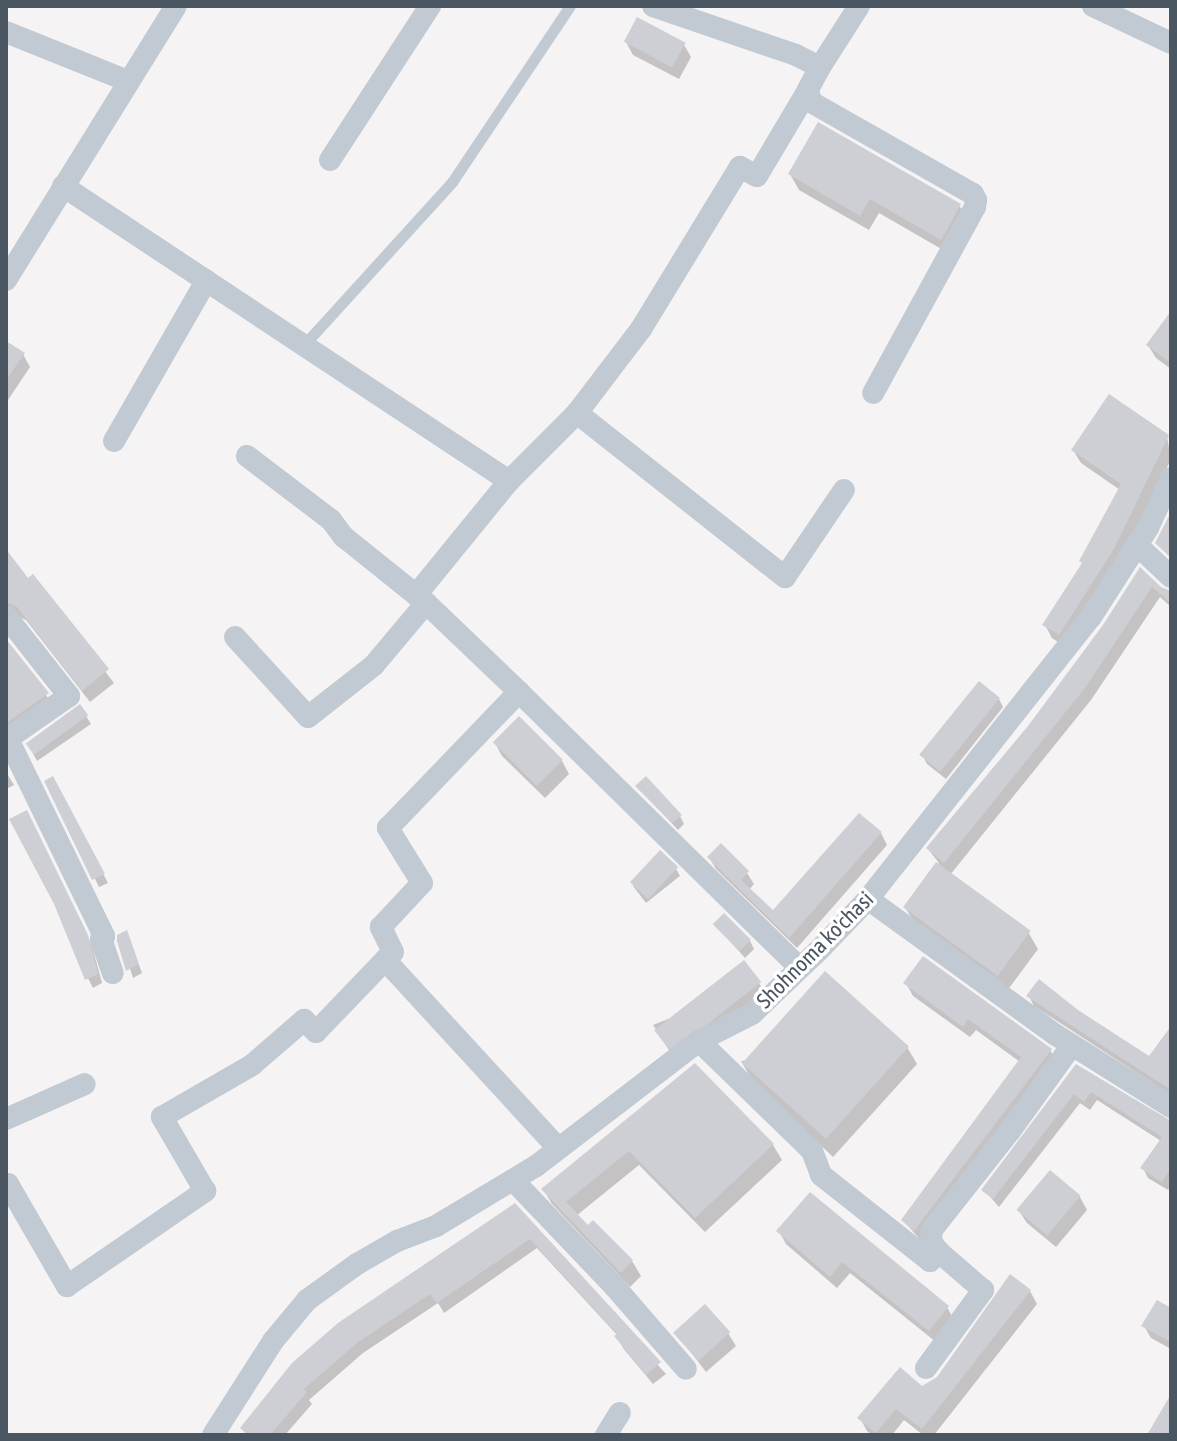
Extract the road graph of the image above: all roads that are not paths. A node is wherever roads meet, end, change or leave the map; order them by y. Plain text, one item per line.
1 (176, 6) edge
2 (430, 6) edge
3 (570, 6) edge
4 (653, 6) edge
5 (859, 6) edge
6 (1093, 6) edge
7 (6, 32) edge
8 (1171, 43) edge
9 (820, 67) junction
10 (128, 81) junction
11 (808, 90) junction
12 (330, 160) dead end
13 (63, 186) junction
14 (6, 280) edge
15 (206, 281) junction
16 (301, 347) junction
17 (873, 393) dead end
18 (577, 413) junction
19 (114, 441) dead end
20 (247, 456) dead end
21 (1171, 478) edge
22 (509, 481) junction
23 (844, 490) dead end
24 (1137, 545) junction
25 (1171, 577) edge
26 (421, 599) junction
27 (6, 616) edge
28 (235, 637) dead end
29 (519, 692) junction
30 (7, 739) edge
31 (868, 899) junction
32 (385, 960) junction
33 (799, 967) junction
34 (113, 973) dead end
35 (699, 1041) junction
36 (1072, 1045) junction
37 (85, 1084) dead end
38 (1171, 1107) edge
39 (6, 1119) edge
40 (558, 1148) junction
41 (513, 1180) junction
42 (7, 1182) edge
43 (939, 1252) junction
44 (926, 1368) dead end
45 (686, 1369) dead end
46 (620, 1413) dead end
47 (213, 1435) edge
48 (606, 1435) edge

1 - 10 street
2 - 12 street
3 - 16 lane
4 - 9 street
5 - 9 street
6 - 8 street
7 - 10 street
9 - 11 street
10 - 13 street
11 - 17 street
11 - 18 street
13 - 14 street
13 - 15 street
15 - 16 street
15 - 19 street
16 - 22 street
18 - 22 street
18 - 23 street
20 - 26 street
21 - 24 street, Shohnoma ko'chasi
22 - 26 street
24 - 25 street
24 - 31 street, Shohnoma ko'chasi
26 - 28 street
26 - 29 street
27 - 30 street
29 - 32 street
29 - 33 street
30 - 34 street
31 - 33 street, Shohnoma ko'chasi
31 - 36 street
32 - 40 street
32 - 42 street
33 - 35 street, Shohnoma ko'chasi
35 - 40 street, Shohnoma ko'chasi
35 - 43 street
36 - 38 street
36 - 43 street
37 - 39 street
40 - 41 street, Shohnoma ko'chasi
41 - 45 street
41 - 47 street, Shohnoma ko'chasi
43 - 44 street
46 - 48 street

